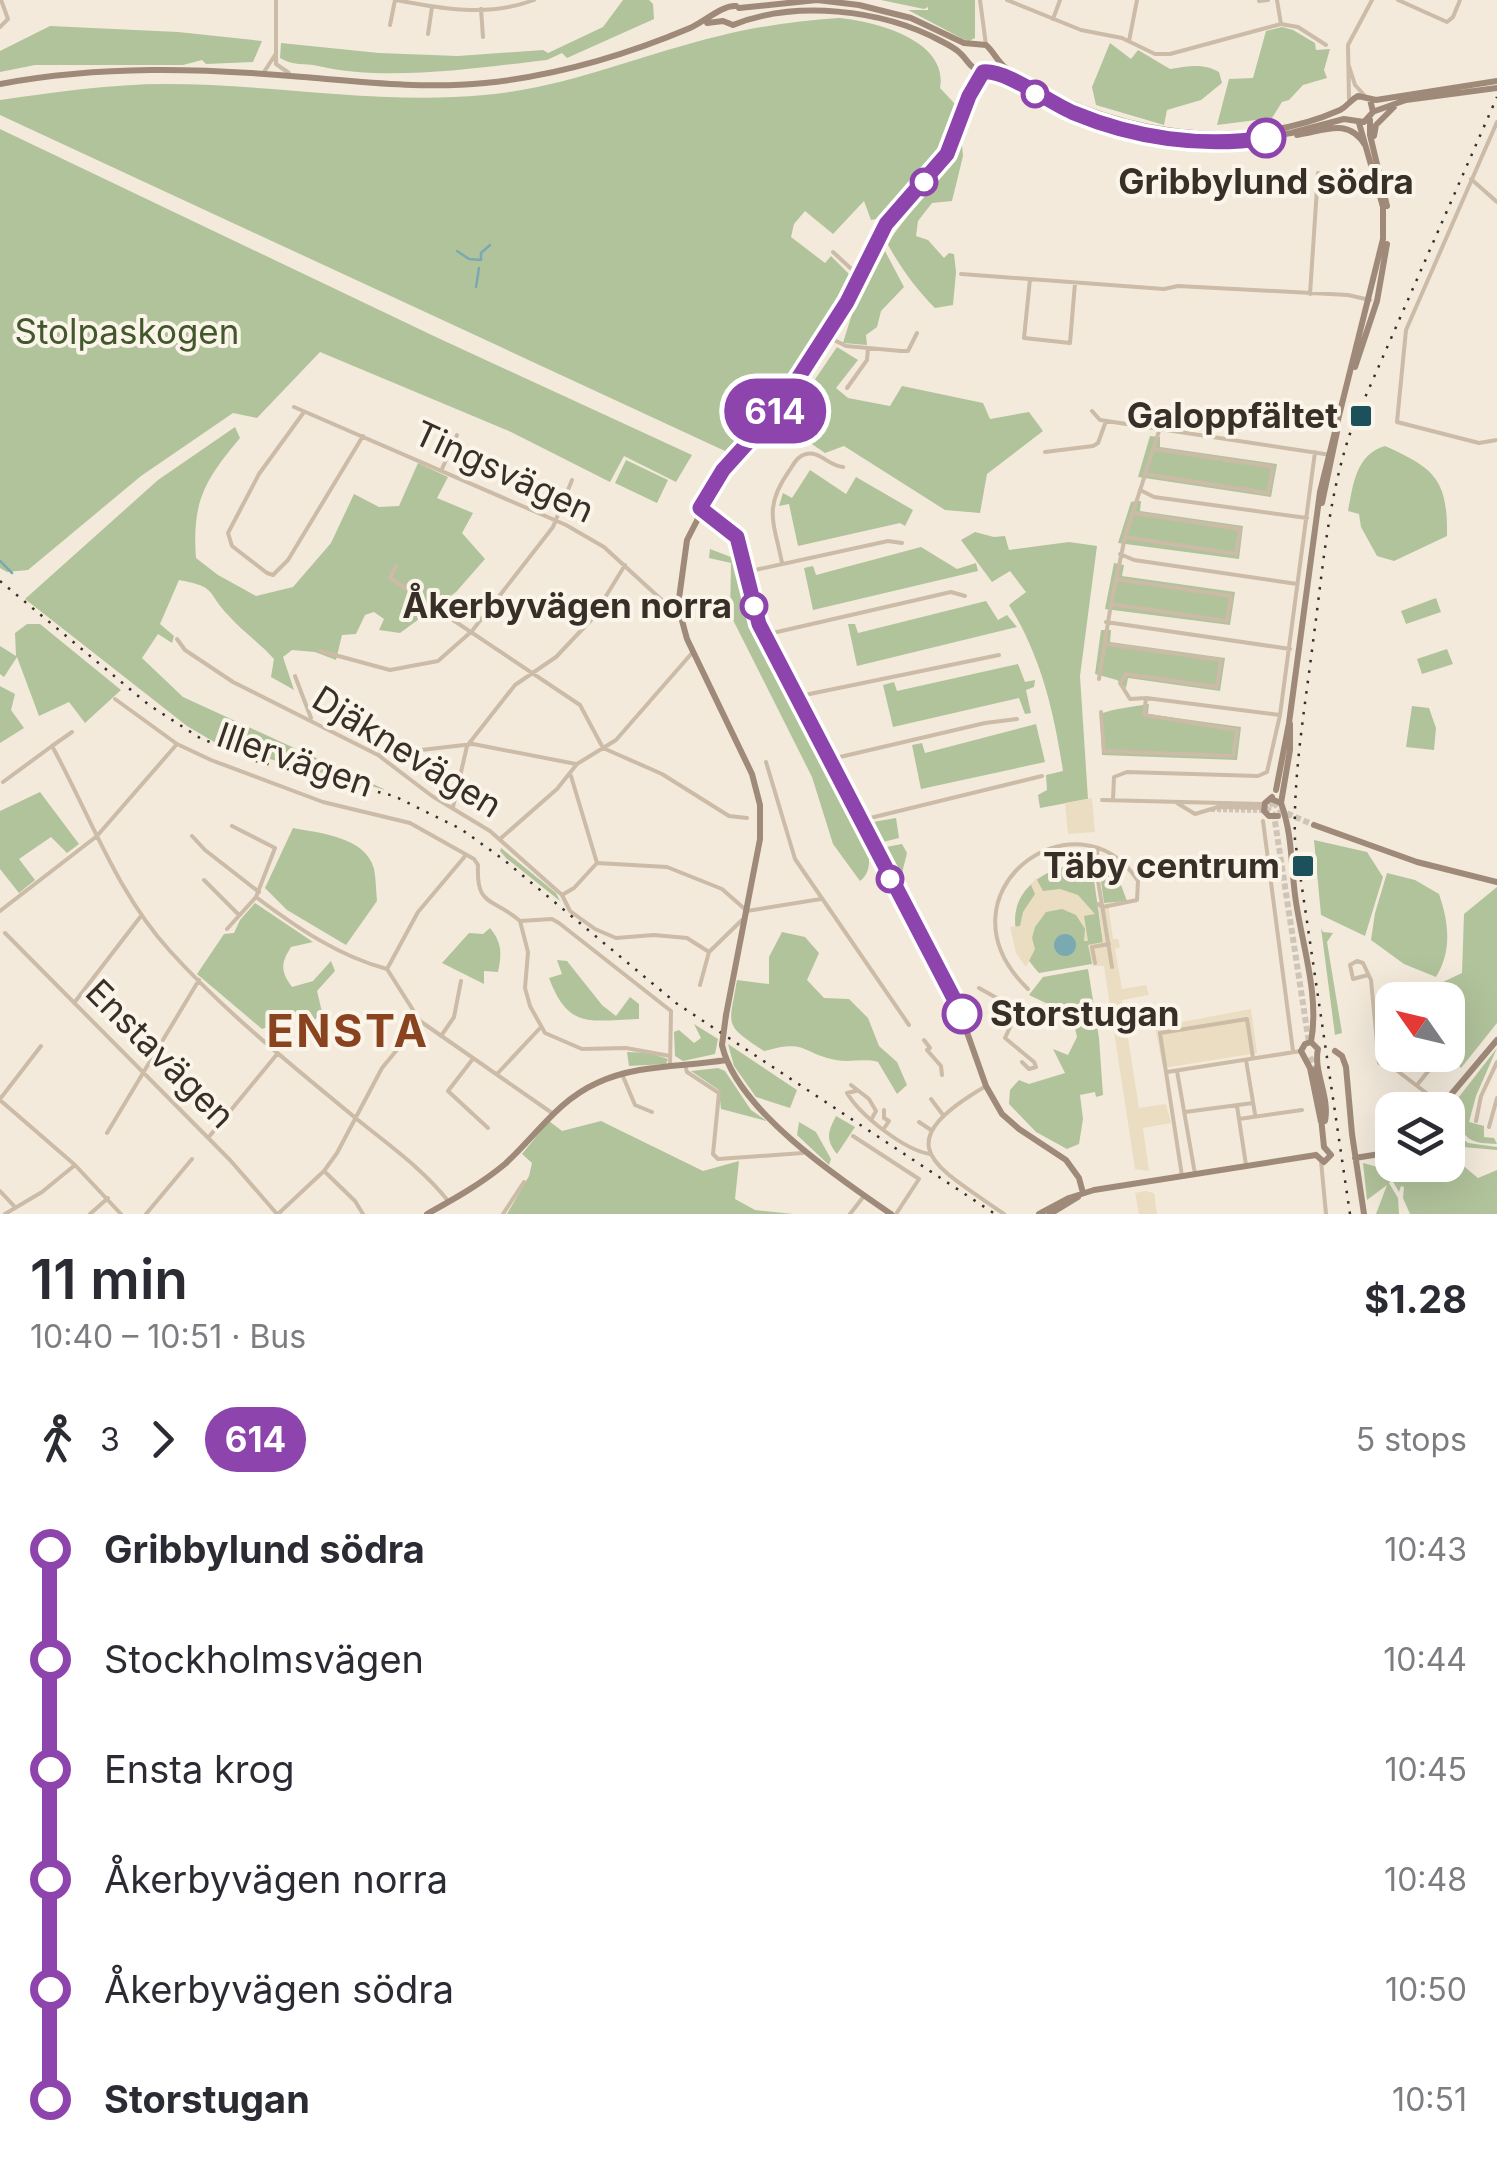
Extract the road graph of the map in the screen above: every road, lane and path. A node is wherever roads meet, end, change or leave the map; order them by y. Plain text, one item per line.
1 (2, 0) edge
2 (276, 0) edge
3 (396, 0) edge
4 (476, 0) edge
5 (534, 0) edge
6 (980, 0) edge
7 (1007, 0) edge
8 (1060, 0) edge
9 (1137, 0) edge
10 (1268, 0) edge
11 (1277, 0) edge
12 (1372, 0) edge
13 (1398, 0) edge
14 (1460, 0) edge
15 (1258, 1) edge
16 (774, 2) edge
17 (424, 3) edge
18 (731, 4) edge
19 (432, 8) junction
20 (479, 9) junction
21 (1054, 19) junction
22 (741, 20) junction
23 (723, 21) junction
24 (1281, 24) junction
25 (390, 25) dead end
26 (982, 26) junction
27 (0, 27) edge
28 (692, 27) junction
29 (428, 34) dead end
30 (483, 37) dead end
31 (1129, 40) junction
32 (973, 44) junction
33 (986, 45) junction
34 (1326, 45) dead end
35 (275, 56) junction
36 (995, 58) junction
37 (965, 59) junction
38 (1347, 62) junction
39 (971, 67) junction
40 (147, 69) junction
41 (986, 71) junction
42 (260, 74) junction
43 (300, 76) junction
44 (342, 80) junction
45 (0, 84) edge
46 (1497, 85) edge
47 (969, 96) junction
48 (1367, 97) junction
49 (1348, 103) junction
50 (1398, 103) junction
51 (1371, 116) junction
52 (1355, 121) junction
53 (1497, 122) edge
54 (1495, 130) edge
55 (1276, 136) junction
56 (1371, 153) junction
57 (1318, 173) dead end
58 (1472, 179) junction
59 (1497, 202) edge
60 (834, 252) dead end
61 (962, 274) dead end
62 (859, 276) junction
63 (1030, 279) junction
64 (1075, 282) junction
65 (1310, 294) junction
66 (1374, 300) junction
67 (917, 333) dead end
68 (825, 336) junction
69 (868, 348) junction
70 (847, 388) dead end
71 (294, 407) dead end
72 (304, 412) junction
73 (1092, 412) dead end
74 (1106, 421) junction
75 (1160, 428) junction
76 (458, 435) dead end
77 (362, 436) junction
78 (1497, 440) edge
79 (1154, 449) junction
80 (1045, 452) dead end
81 (1314, 452) junction
82 (1330, 455) junction
83 (843, 467) dead end
84 (442, 469) junction
85 (1146, 474) junction
86 (572, 480) dead end
87 (1140, 490) junction
88 (700, 508) junction
89 (1133, 514) junction
90 (1307, 518) junction
91 (555, 520) junction
92 (1126, 537) junction
93 (902, 544) dead end
94 (1120, 554) junction
95 (624, 564) junction
96 (782, 564) junction
97 (396, 566) dead end
98 (746, 572) junction
99 (1115, 580) junction
100 (1299, 584) junction
101 (965, 596) dead end
102 (1110, 604) junction
103 (678, 606) junction
104 (1106, 622) junction
105 (472, 632) junction
106 (764, 634) junction
107 (177, 639) dead end
108 (1105, 644) junction
109 (1290, 649) junction
110 (320, 651) dead end
111 (692, 652) junction
112 (999, 655) dead end
113 (532, 674) junction
114 (295, 676) dead end
115 (1099, 678) dead end
116 (795, 697) junction
117 (1146, 698) junction
118 (115, 699) dead end
119 (1101, 712) dead end
120 (1280, 715) junction
121 (311, 719) junction
122 (1017, 719) dead end
123 (1289, 723) junction
124 (72, 732) dead end
125 (177, 744) junction
126 (52, 746) junction
127 (467, 746) junction
128 (603, 748) junction
129 (378, 755) junction
130 (827, 760) junction
131 (766, 762) dead end
132 (577, 764) junction
133 (570, 774) junction
134 (1042, 776) dead end
135 (3, 782) dead end
136 (1276, 790) dead end
137 (1102, 800) dead end
138 (1113, 800) junction
139 (1173, 801) junction
140 (1196, 802) junction
141 (1267, 803) junction
142 (1282, 805) junction
143 (453, 809) junction
144 (1189, 810) junction
145 (1278, 816) junction
146 (747, 818) dead end
147 (859, 821) junction
148 (1263, 821) dead end
149 (1314, 825) tunnel mouth
150 (232, 826) dead end
151 (97, 836) junction
152 (192, 836) dead end
153 (1290, 837) junction
154 (500, 839) junction
155 (1098, 849) junction
156 (466, 855) junction
157 (597, 862) junction
158 (204, 880) dead end
159 (1497, 882) edge
160 (258, 894) junction
161 (562, 894) junction
162 (821, 899) junction
163 (1100, 905) junction
164 (0, 911) edge
165 (746, 914) junction
166 (239, 915) junction
167 (141, 916) junction
168 (520, 921) junction
169 (227, 930) dead end
170 (4, 933) dead end
171 (1109, 944) junction
172 (709, 952) junction
173 (1095, 964) dead end
174 (1112, 967) dead end
175 (387, 969) junction
176 (1368, 975) dead end
177 (199, 980) junction
178 (461, 980) dead end
179 (700, 985) dead end
180 (979, 988) dead end
181 (1028, 989) dead end
182 (74, 1004) junction
183 (1375, 1018) edge
184 (420, 1022) junction
185 (909, 1026) dead end
186 (540, 1028) junction
187 (440, 1038) junction
188 (924, 1040) dead end
189 (1497, 1040) edge
190 (1311, 1042) junction
191 (42, 1046) dead end
192 (1335, 1050) dead end
193 (1297, 1051) junction
194 (279, 1052) junction
195 (670, 1056) junction
196 (1253, 1058) junction
197 (1316, 1058) junction
198 (1306, 1059) junction
199 (472, 1060) junction
200 (726, 1060) junction
201 (1246, 1060) junction
202 (1022, 1062) dead end
203 (1497, 1062) edge
204 (684, 1065) junction
205 (670, 1066) junction
206 (1178, 1070) junction
207 (1316, 1070) tunnel mouth
208 (1166, 1072) junction
209 (1399, 1072) edge
210 (1427, 1072) edge
211 (144, 1073) junction
212 (496, 1074) junction
213 (622, 1074) junction
214 (942, 1076) dead end
215 (1416, 1085) junction
216 (986, 1086) junction
217 (1424, 1092) edge
218 (1453, 1092) edge
219 (931, 1098) dead end
220 (1497, 1098) edge
221 (0, 1100) edge
222 (1253, 1103) junction
223 (1236, 1106) junction
224 (884, 1110) dead end
225 (1302, 1110) dead end
226 (652, 1112) dead end
227 (875, 1112) junction
228 (1185, 1112) junction
229 (552, 1113) junction
230 (943, 1115) junction
231 (1255, 1116) junction
232 (884, 1118) junction
233 (357, 1119) junction
234 (1239, 1119) junction
235 (871, 1120) junction
236 (1476, 1121) dead end
237 (919, 1122) dead end
238 (1490, 1127) dead end
239 (488, 1128) dead end
240 (1324, 1128) junction
241 (884, 1129) junction
242 (931, 1130) junction
243 (107, 1133) dead end
244 (854, 1136) dead end
245 (208, 1138) junction
246 (1324, 1147) junction
247 (808, 1152) junction
248 (930, 1154) junction
249 (1375, 1155) edge
250 (1318, 1158) junction
251 (1354, 1158) junction
252 (192, 1159) dead end
253 (75, 1165) junction
254 (1246, 1166) junction
255 (324, 1171) junction
256 (1195, 1174) junction
257 (1182, 1176) junction
258 (524, 1182) dead end
259 (0, 1191) edge
260 (1083, 1193) junction
261 (864, 1196) junction
262 (108, 1198) junction
263 (449, 1202) junction
264 (16, 1207) junction
265 (5, 1214) edge
266 (90, 1214) edge
267 (122, 1214) edge
268 (146, 1214) edge
269 (278, 1214) edge
270 (362, 1214) edge
271 (427, 1214) edge
272 (503, 1214) edge
273 (850, 1214) edge
274 (894, 1214) edge
275 (1004, 1214) edge
276 (1038, 1214) edge
277 (1050, 1214) edge
278 (1326, 1214) edge
279 (1364, 1214) edge

1 - 27 street
2 - 35 street
3 - 17 street
3 - 25 street
4 - 20 street
5 - 20 street
6 - 26 street
7 - 21 street
8 - 21 street
9 - 31 street
10 - 15 street
11 - 24 street
12 - 38 street
13 - 14 street
16 - 18 main road
16 - 32 main road
17 - 19 street
18 - 22 main road
18 - 23 main road
18 - 28 main road
19 - 20 street
19 - 29 street
20 - 30 street
21 - 31 street
22 - 23 main road
22 - 37 main road
23 - 28 main road
24 - 31 street
24 - 34 street
26 - 32 street
26 - 33 street
28 - 44 main road
32 - 33 main road
32 - 37 main road
33 - 36 main road
35 - 42 street
35 - 43 street
36 - 41 main road
36 - 49 main road
37 - 39 main road
38 - 48 street
38 - 49 street
39 - 41 main road
39 - 47 main road
40 - 42 main road
40 - 44 main road
40 - 45 main road
41 - 47 main road
41 - 55 main road
42 - 43 main road
43 - 44 main road
46 - 48 main road
46 - 50 main road
47 - 62 main road
48 - 49 main road
48 - 51 main road
49 - 52 main road
50 - 51 main road
50 - 56 main road
51 - 52 main road
51 - 56 main road
52 - 55 main road
52 - 56 main road
53 - 54 street
54 - 58 street
55 - 56 main road
56 - 66 main road
57 - 65 street
58 - 59 street
58 - 78 street
60 - 62 street
61 - 63 street
62 - 68 main road
63 - 64 street
63 - 64 street
64 - 65 street
65 - 66 street
66 - 82 main road
67 - 69 street
68 - 69 street
68 - 88 main road
69 - 70 street
71 - 72 street, Tingsvägen
72 - 77 street, Tingsvägen
72 - 77 street
73 - 74 street
74 - 75 street
74 - 80 street
75 - 79 street
75 - 81 street
76 - 84 street
77 - 84 street, Tingsvägen
79 - 85 street
79 - 85 street
81 - 82 street
81 - 90 street
82 - 123 main road
83 - 96 street
84 - 91 street, Tingsvägen
85 - 87 street
86 - 91 street
87 - 89 street
87 - 90 street
88 - 98 main road
88 - 103 main road
89 - 92 street
89 - 92 street
90 - 100 street
91 - 95 street, Tingsvägen
91 - 105 street
92 - 94 street
93 - 96 street
94 - 99 street
94 - 100 street
95 - 103 street, Tingsvägen
95 - 113 street
96 - 98 street
97 - 105 street
98 - 106 main road
99 - 102 street
99 - 102 street
100 - 109 street
101 - 106 street
102 - 104 street
103 - 111 main road
104 - 108 street
104 - 109 street
105 - 110 street
105 - 113 street
106 - 116 main road
107 - 121 street, Djäknevägen
108 - 115 street
108 - 117 street
109 - 120 street
111 - 128 street
111 - 165 main road
112 - 116 street
113 - 127 street
113 - 128 street
114 - 121 street
116 - 130 main road
117 - 119 street
117 - 120 street
118 - 125 street, Illervägen
120 - 138 street
121 - 129 street, Djäknevägen
122 - 130 street
123 - 136 main road
123 - 141 main road
123 - 142 main road
124 - 126 street
125 - 151 street
125 - 156 street, Illervägen
126 - 135 street
126 - 151 street
127 - 129 street
127 - 132 street
127 - 143 street
128 - 132 street
128 - 146 street
129 - 143 street, Djäknevägen
130 - 147 main road
131 - 162 street
132 - 133 street
133 - 154 street
133 - 157 street
134 - 147 street
137 - 138 street
138 - 139 street
139 - 140 street
139 - 144 street
140 - 141 street
140 - 144 street
141 - 142 main road
141 - 144 street
141 - 145 main road
142 - 145 main road
142 - 153 main road
143 - 154 street, Djäknevägen
145 - 153 main road
147 - 216 main road
148 - 193 street
149 - 159 main road
150 - 160 street
151 - 164 street
151 - 167 street
152 - 160 street
153 - 190 main road
154 - 161 street, Djäknevägen
155 - 163 street
155 - 163 street
155 - 181 street
156 - 168 street
156 - 175 street
157 - 161 street
157 - 165 street
158 - 166 street
160 - 166 street
160 - 175 street
161 - 172 street, Djäknevägen
162 - 165 street
162 - 185 street
163 - 171 street
165 - 172 street
165 - 200 main road, bridge
166 - 169 street
167 - 177 street
167 - 182 street
168 - 186 street
168 - 195 street
170 - 182 street, Enstavägen
171 - 173 street
171 - 174 street
172 - 179 street
175 - 184 street
176 - 183 street
177 - 194 street
177 - 211 street
178 - 187 street
180 - 202 street
182 - 211 street, Enstavägen
184 - 187 street
184 - 233 street, Enstavägen
186 - 195 street
186 - 212 street
187 - 199 street
188 - 214 street
189 - 218 main road
190 - 193 main road
190 - 197 main road
191 - 221 street
192 - 251 main road
193 - 196 street
193 - 198 main road
194 - 233 street
194 - 245 street
195 - 205 street
196 - 201 street
196 - 208 street
197 - 198 main road
197 - 240 main road
198 - 240 main road
199 - 212 street
199 - 239 street
200 - 204 main road
200 - 247 main road
201 - 206 street
201 - 222 street
203 - 236 street
204 - 205 main road
204 - 247 street
205 - 213 main road
206 - 208 street
206 - 228 street
207 - 240 main road
208 - 257 street
209 - 215 street
210 - 215 street
211 - 243 street
211 - 245 street, Enstavägen
212 - 229 street
213 - 226 street
213 - 229 main road
215 - 217 street
216 - 230 street
216 - 260 main road
219 - 230 street
220 - 238 street
221 - 253 street
222 - 223 street
222 - 231 street
223 - 228 street
223 - 234 street
224 - 232 street
225 - 231 street
227 - 232 street
227 - 235 street
227 - 235 street
228 - 256 street
229 - 263 main road
230 - 242 street
231 - 234 street
232 - 241 street
233 - 255 street, Enstavägen
233 - 263 street
234 - 254 street
235 - 241 street
237 - 242 street
240 - 246 main road
241 - 248 street
242 - 248 street
244 - 274 street
245 - 269 street, Enstavägen
246 - 250 main road
246 - 250 main road
247 - 261 main road
248 - 275 street
249 - 251 main road
250 - 254 main road
250 - 278 street
251 - 279 main road
252 - 268 street
253 - 262 street
253 - 264 street
254 - 256 main road
255 - 269 street, Enstavägen
255 - 270 street
256 - 257 main road
257 - 260 main road
258 - 272 street
259 - 264 street
260 - 276 main road
260 - 277 main road
261 - 273 street
261 - 274 main road
262 - 266 street
262 - 267 street
263 - 271 main road
264 - 265 street

